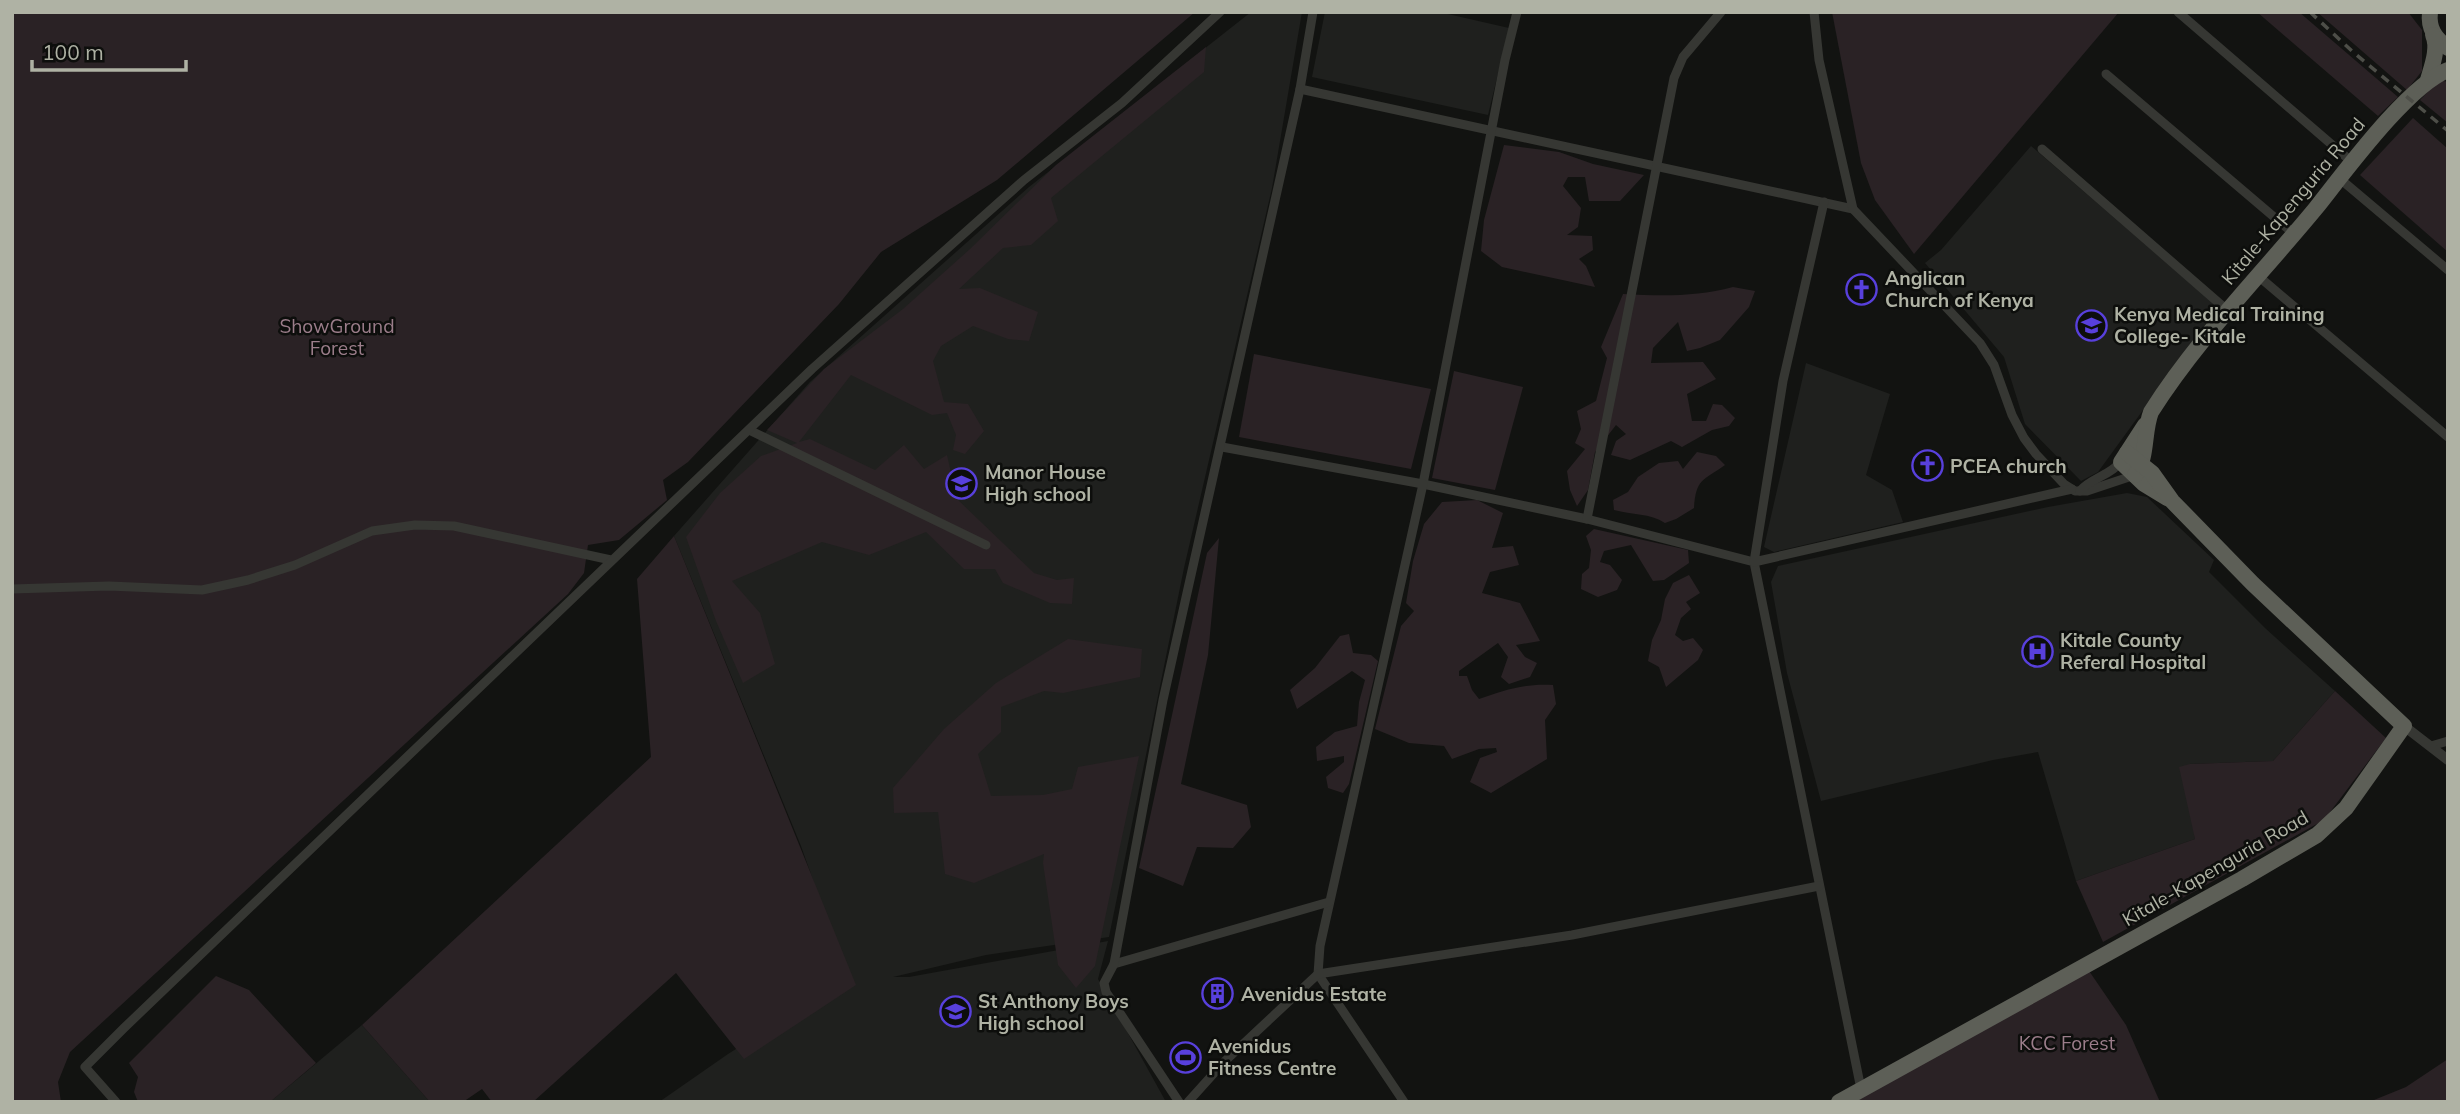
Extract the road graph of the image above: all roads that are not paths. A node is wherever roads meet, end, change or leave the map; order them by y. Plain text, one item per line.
1 (1220, 12) edge
2 (1313, 12) edge
3 (1517, 12) edge
4 (1720, 12) edge
5 (1814, 12) edge
6 (2178, 12) edge
7 (2429, 13) edge
8 (2433, 34) junction
9 (2448, 48) edge
10 (2448, 70) edge
11 (2106, 74) dead end
12 (2428, 80) junction
13 (1300, 89) junction
14 (1491, 132) junction
15 (2042, 149) dead end
16 (2352, 162) junction
17 (1658, 168) junction
18 (2339, 178) junction
19 (1824, 202) junction
20 (1853, 209) junction
21 (2294, 234) junction
22 (2448, 270) edge
23 (2258, 275) junction
24 (2227, 310) junction
25 (2147, 422) junction
26 (749, 430) junction
27 (2448, 437) edge
28 (1222, 447) junction
29 (2124, 458) junction
30 (2138, 470) junction
31 (1423, 484) junction
32 (2076, 490) junction
33 (1587, 519) junction
34 (986, 545) dead end
35 (611, 560) junction
36 (1754, 562) junction
37 (12, 589) edge
38 (2404, 726) junction
39 (2448, 741) edge
40 (2431, 746) junction
41 (2448, 760) edge
42 (1819, 886) junction
43 (1329, 902) junction
44 (1114, 964) junction
45 (1318, 974) junction
46 (1861, 1089) junction
47 (116, 1102) edge
48 (1178, 1102) edge
49 (1188, 1102) edge
50 (1404, 1102) edge
51 (1839, 1102) edge

1 - 26 street
2 - 13 street
3 - 14 street
4 - 17 street
5 - 20 street
6 - 16 street
7 - 8 highway
8 - 9 highway
8 - 12 highway
10 - 12 highway, Kitale-Kapenguria Road
11 - 21 street
12 - 16 highway, Kitale-Kapenguria Road
13 - 14 street
13 - 28 street
14 - 17 street
14 - 31 street
15 - 24 street
16 - 18 highway, Kitale-Kapenguria Road
17 - 19 street
17 - 33 street
18 - 21 highway, Kitale-Kapenguria Road
18 - 22 street
19 - 20 street
19 - 36 street
20 - 32 street
21 - 23 highway, Kitale-Kapenguria Road
23 - 24 highway, Kitale-Kapenguria Road
23 - 27 street
24 - 25 highway, Kitale-Kapenguria Road
25 - 29 highway, Kitale-Kapenguria Road
25 - 30 highway, Kitale-Kapenguria Road
26 - 34 street
26 - 35 street
28 - 31 street
28 - 44 street
29 - 30 highway
29 - 32 street
30 - 32 street
30 - 38 highway
31 - 33 street
31 - 43 street
32 - 36 street
33 - 36 street
35 - 37 street
35 - 47 street
36 - 42 street
38 - 40 street
38 - 46 highway, Kitale-Kapenguria Road
39 - 40 street
40 - 41 street
42 - 45 street
42 - 46 street
43 - 44 street
43 - 45 street
44 - 48 street
45 - 49 street
45 - 50 street
46 - 51 highway, Kitale-Kapenguria Road

